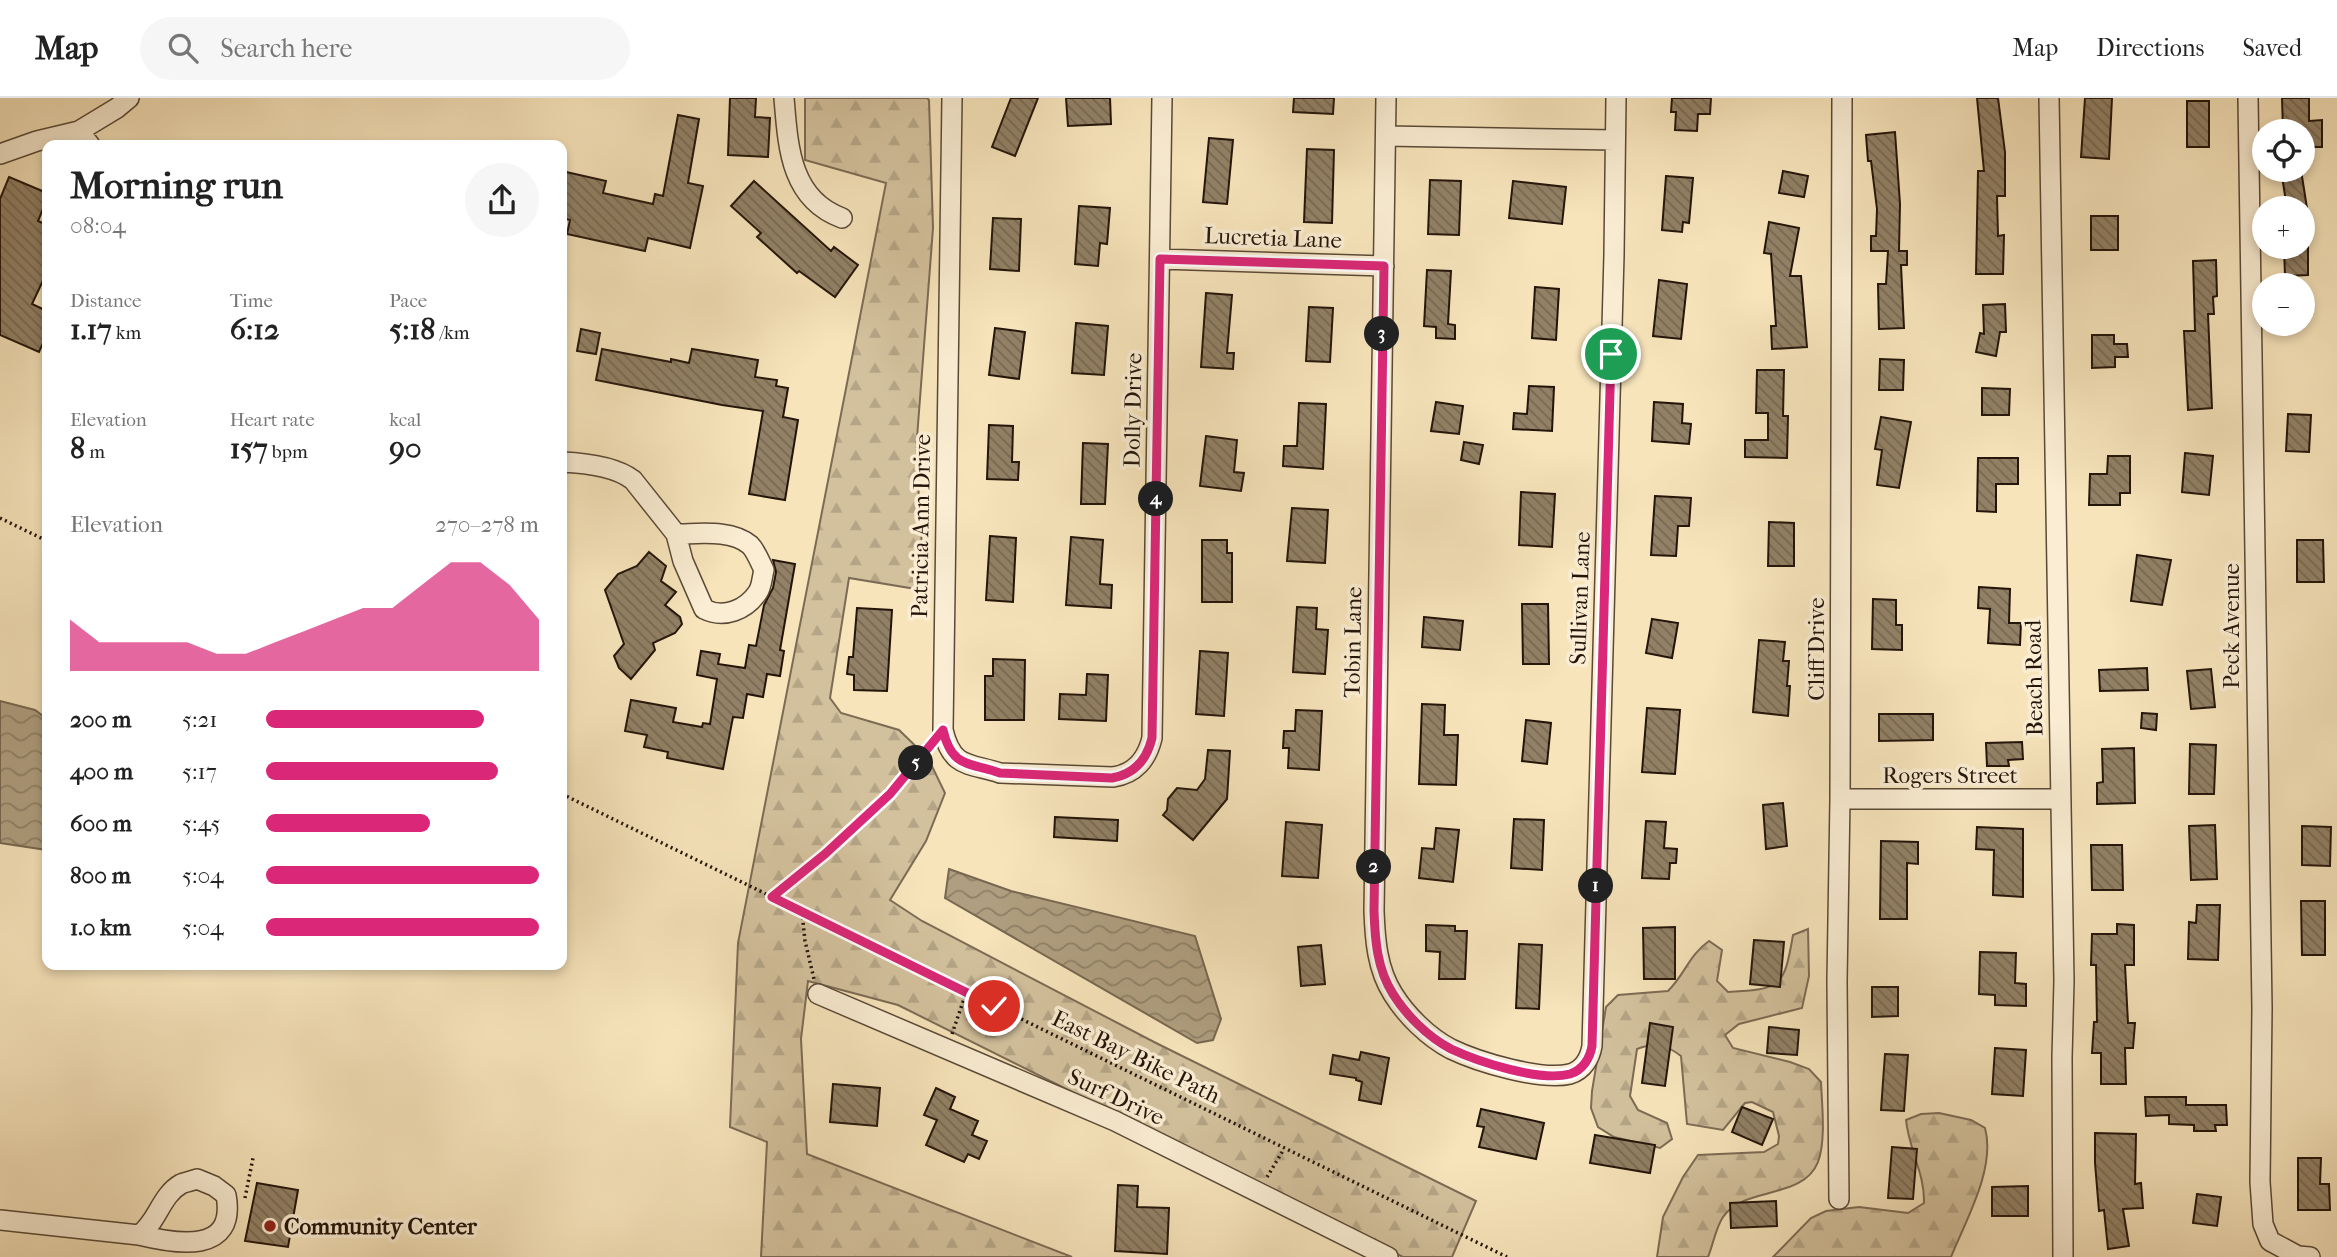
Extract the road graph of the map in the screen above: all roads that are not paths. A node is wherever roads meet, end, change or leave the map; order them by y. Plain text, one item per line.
1 (129, 98) edge
2 (784, 98) edge
3 (952, 98) edge
4 (1162, 98) edge
5 (1386, 98) edge
6 (1616, 98) edge
7 (1842, 98) edge
8 (2049, 98) edge
9 (2248, 98) edge
10 (1386, 136) junction
11 (84, 138) edge
12 (53, 140) edge
13 (1615, 140) junction
14 (42, 141) edge
15 (0, 154) edge
16 (842, 218) dead end
17 (1160, 259) junction
18 (1384, 266) junction
19 (567, 462) edge
20 (676, 534) junction
21 (1142, 762) joint
22 (1840, 799) junction
23 (2060, 799) junction
24 (818, 994) road end
25 (1555, 1074) joint
26 (1839, 1199) dead end
27 (0, 1220) edge
28 (139, 1236) dead end
29 (1388, 1257) edge
30 (2063, 1257) edge
31 (2310, 1257) edge

1 - 11 street
2 - 16 street
3 - 21 street, Patricia Ann Drive
4 - 17 street, Dolly Drive
5 - 10 street, Tobin Lane
6 - 13 street, Sullivan Lane
7 - 22 street, Cliff Drive
8 - 23 street, Beach Road
9 - 31 street, Peck Avenue
10 - 13 street
10 - 18 street, Tobin Lane
11 - 12 street
13 - 25 street, Sullivan Lane
14 - 15 street
17 - 18 street, Lucretia Lane
17 - 21 street, Dolly Drive
18 - 25 street, Tobin Lane
19 - 20 street
20 - 20 street
22 - 23 street, Rogers Street
22 - 26 street, Cliff Drive
23 - 30 street, Beach Road
24 - 29 street, Surf Drive
27 - 28 street

